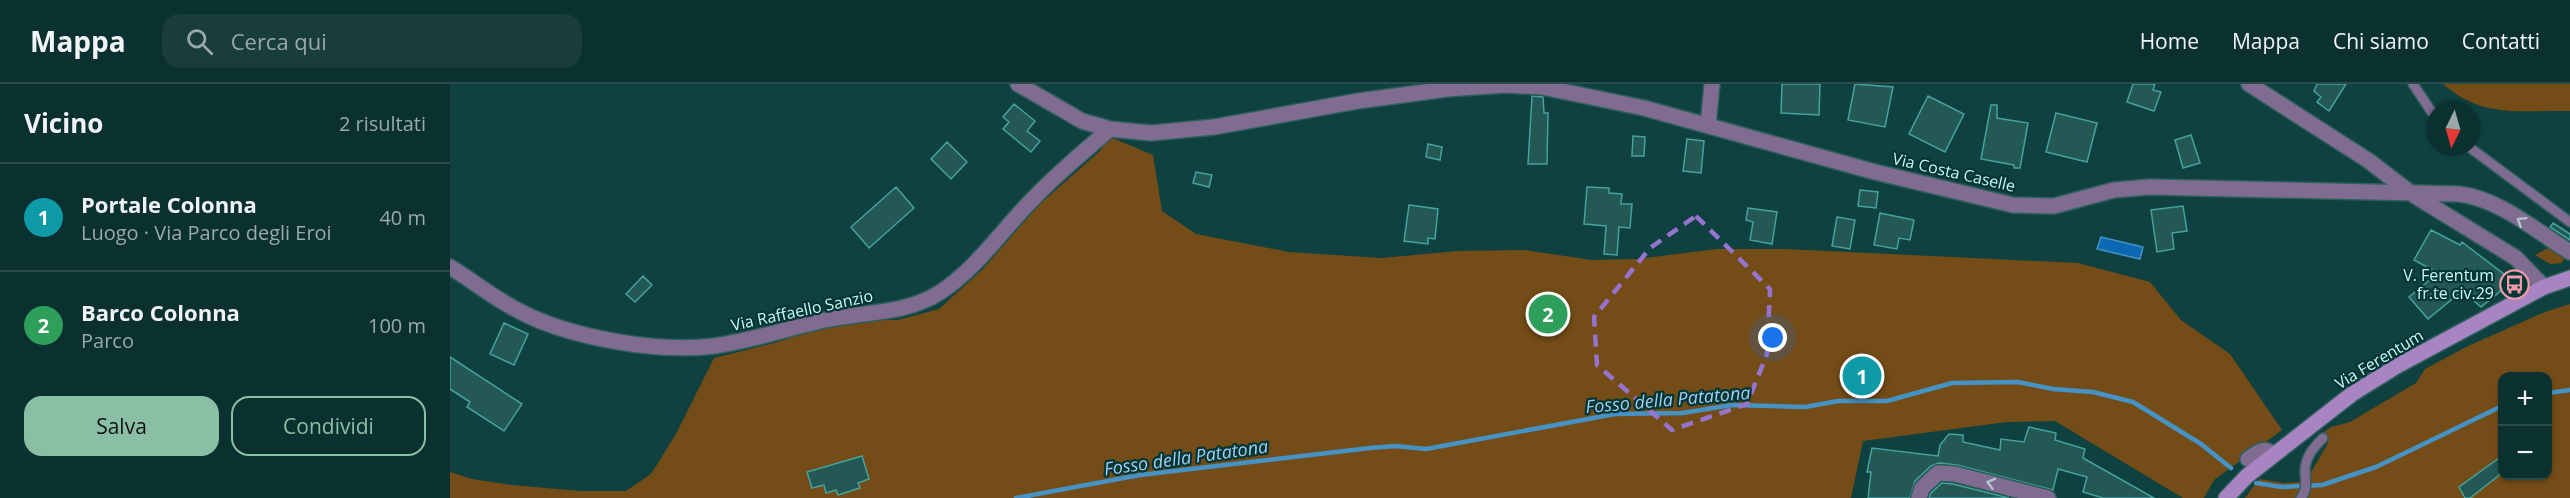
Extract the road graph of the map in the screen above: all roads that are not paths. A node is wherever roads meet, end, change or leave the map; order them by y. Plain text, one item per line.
1 (1018, 84) edge
2 (1712, 84) edge
3 (2250, 84) edge
4 (2413, 84) edge
5 (2426, 104) edge
6 (1708, 126) junction
7 (1110, 129) junction
8 (2480, 155) edge
9 (2412, 194) junction
10 (2570, 222) edge
11 (2570, 252) edge
12 (450, 267) edge
13 (2570, 278) edge
14 (2544, 287) junction
15 (2323, 438) dead end
16 (2274, 455) junction
17 (2248, 459) dead end
18 (2304, 490) edge
19 (1919, 498) edge
20 (2048, 498) edge
21 (2226, 498) edge

1 - 7 street, Via Costa Caselle
2 - 6 street
3 - 9 street
4 - 5 lane
6 - 7 street, Via Costa Caselle
6 - 9 street, Via Costa Caselle
7 - 12 street, Via Raffaello Sanzio
8 - 10 lane
11 -> 9 street, Via Costa Caselle
9 - 14 street
13 - 14 main road, Via Ferentum
14 - 16 main road, Via Ferentum
15 - 18 lane
16 - 17 street
16 - 21 main road, Via Ferentum
20 -> 19 street

